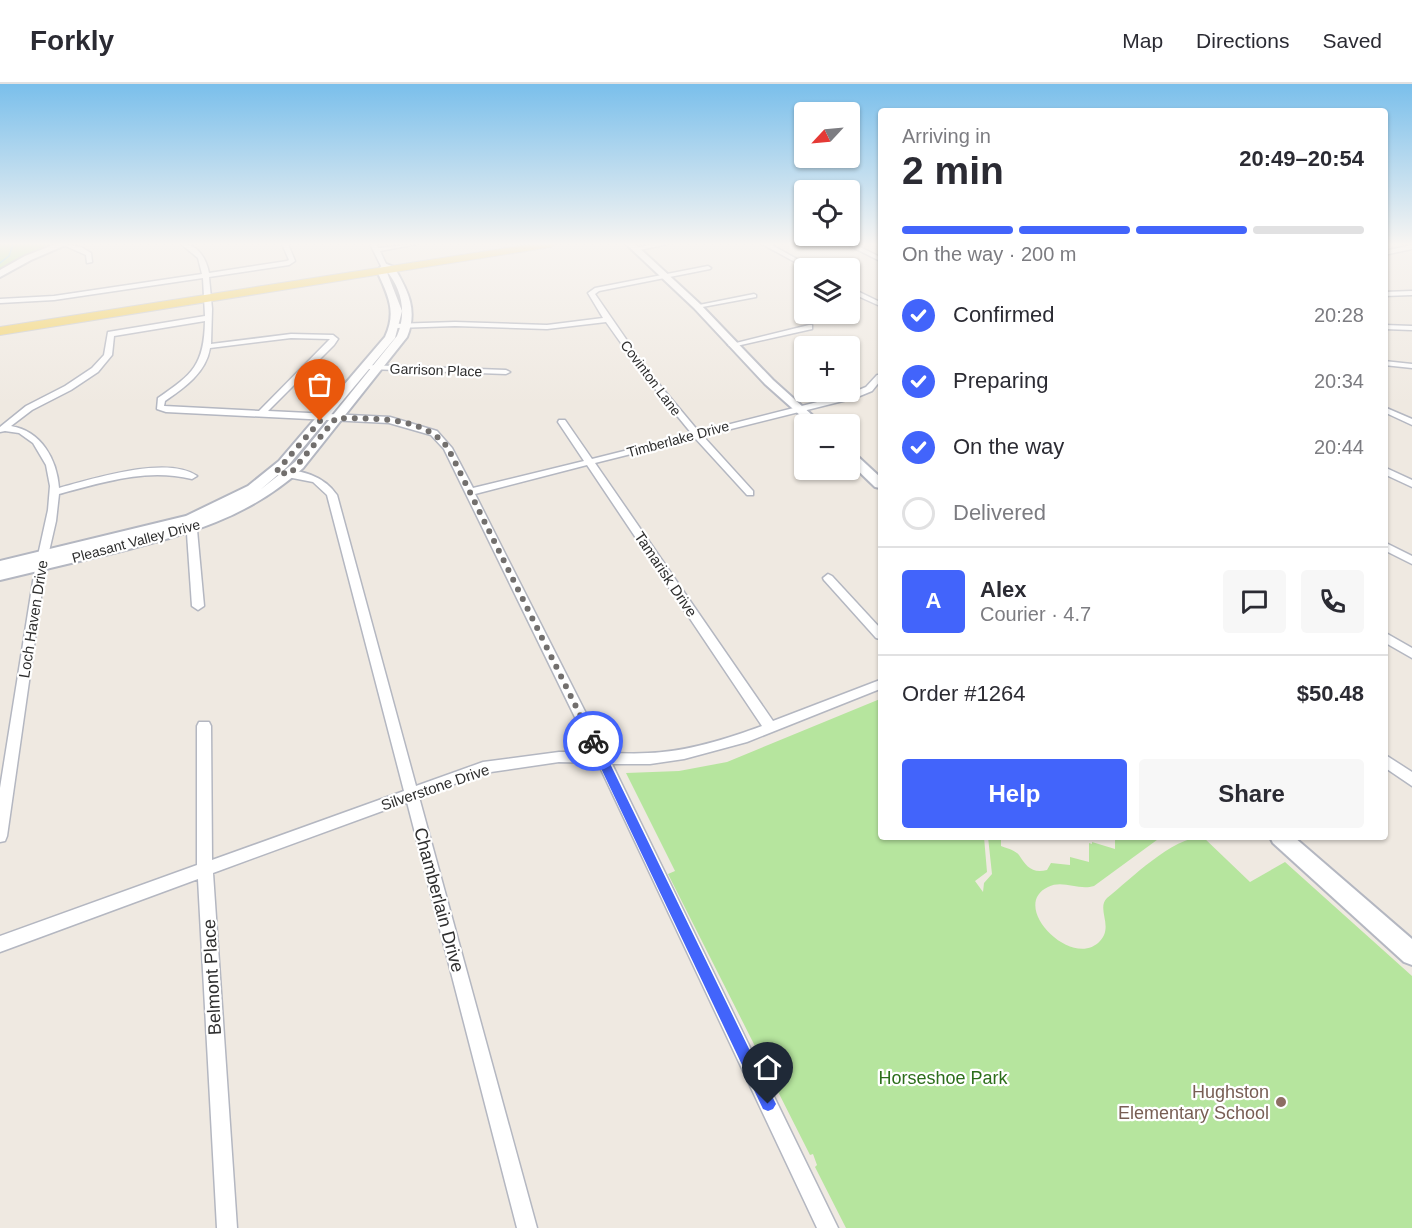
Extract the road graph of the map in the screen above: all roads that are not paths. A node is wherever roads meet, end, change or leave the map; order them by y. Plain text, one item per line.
1 (58, 297) edge
2 (197, 297) edge
3 (199, 297) edge
4 (207, 297) edge
5 (400, 297) edge
6 (594, 297) edge
7 (688, 297) edge
8 (746, 297) edge
9 (0, 301) edge
10 (697, 306) junction
11 (208, 318) junction
12 (607, 320) junction
13 (0, 326) edge
14 (402, 326) junction
15 (809, 327) dead end
16 (1388, 327) edge
17 (1412, 328) edge
18 (0, 331) edge
19 (732, 345) junction
20 (209, 346) junction
21 (1388, 363) edge
22 (1412, 366) edge
23 (373, 367) junction
24 (506, 372) dead end
25 (878, 379) edge
26 (800, 409) junction
27 (1388, 411) edge
28 (261, 414) junction
29 (805, 414) edge
30 (1398, 416) junction
31 (330, 418) junction
32 (1388, 420) edge
33 (562, 422) dead end
34 (1412, 422) edge
35 (2, 430) edge
36 (696, 434) junction
37 (591, 462) junction
38 (860, 465) edge
39 (1388, 472) edge
40 (283, 473) junction
41 (192, 476) dead end
42 (878, 482) edge
43 (1412, 484) edge
44 (54, 492) junction
45 (470, 492) junction
46 (750, 493) dead end
47 (191, 523) junction
48 (1388, 547) edge
49 (41, 561) junction
50 (1412, 561) edge
51 (0, 566) edge
52 (0, 575) edge
53 (828, 578) dead end
54 (198, 606) dead end
55 (878, 633) edge
56 (1388, 639) edge
57 (1412, 654) edge
58 (878, 685) edge
59 (204, 726) dead end
60 (770, 727) junction
61 (603, 758) junction
62 (1388, 762) edge
63 (1412, 780) edge
64 (411, 794) junction
65 (0, 836) edge
66 (1283, 840) edge
67 (206, 868) junction
68 (0, 944) edge
69 (1412, 954) edge
70 (227, 1228) edge
71 (527, 1228) edge
72 (828, 1228) edge

1 - 9 street
2 - 13 main road
3 - 18 main road
4 - 11 street
5 - 14 street
6 - 12 street, Covinton Lane
7 - 10 street
8 - 10 street
10 - 19 street
11 - 20 street
11 - 35 street
12 - 14 street
12 - 36 street, Covinton Lane
14 - 23 street, Pleasant Valley Drive
15 - 19 street
16 - 17 street
19 - 26 street
20 - 28 street
20 - 28 street
21 - 22 street
23 - 24 street, Garrison Place
23 - 31 street, Pleasant Valley Drive
25 - 26 street, Timberlake Drive
26 - 29 street
26 - 36 street, Timberlake Drive
27 - 30 street
28 - 31 street
30 - 32 street
30 - 34 street
31 - 40 street, Pleasant Valley Drive
31 - 45 street
33 - 37 street, Tamarisk Drive
35 - 44 street, Loch Haven Drive
36 - 37 street, Timberlake Drive
36 - 46 street, Covinton Lane
37 - 45 street, Timberlake Drive
37 - 60 street, Tamarisk Drive
38 - 42 street
39 - 43 street
40 - 47 street, Pleasant Valley Drive
40 - 64 street, Chamberlain Drive
41 - 44 street
44 - 49 street, Loch Haven Drive
45 - 61 street
47 - 49 street, Pleasant Valley Drive
47 - 54 street
48 - 50 street
49 - 51 street, Pleasant Valley Drive
49 - 52 street, Pleasant Valley Drive
49 - 65 street, Loch Haven Drive
53 - 55 street
56 - 57 street
58 - 60 street, Silverstone Drive
59 - 67 street, Belmont Place
60 - 61 street, Silverstone Drive
61 - 64 street, Silverstone Drive
61 - 72 street
62 - 63 street
64 - 67 street, Silverstone Drive
64 - 71 street, Chamberlain Drive
66 - 69 street
67 - 68 street, Silverstone Drive
67 - 70 street, Belmont Place

